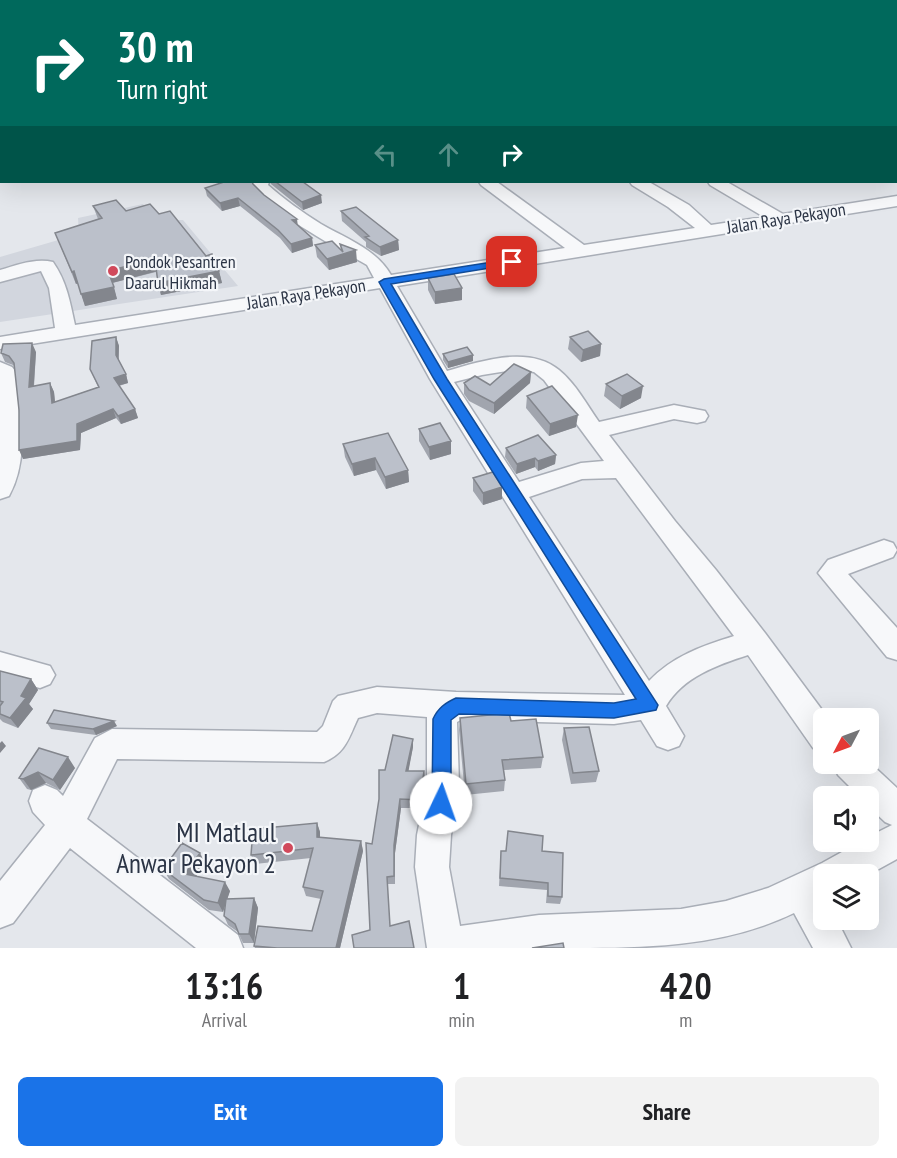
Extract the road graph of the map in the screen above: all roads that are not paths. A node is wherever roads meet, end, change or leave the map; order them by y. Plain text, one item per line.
1 (877, 0) edge
2 (896, 0) edge
3 (261, 183) edge
4 (494, 183) edge
5 (640, 183) edge
6 (718, 183) edge
7 (897, 201) edge
8 (713, 210) dead end
9 (779, 219) junction
10 (700, 223) junction
11 (580, 251) junction
12 (0, 276) edge
13 (382, 276) junction
14 (66, 332) junction
15 (0, 343) edge
16 (0, 369) edge
17 (441, 379) junction
18 (697, 416) dead end
19 (594, 431) junction
20 (621, 469) junction
21 (0, 490) edge
22 (513, 493) junction
23 (884, 550) dead end
24 (892, 634) edge
25 (755, 641) junction
26 (0, 665) edge
27 (40, 675) dead end
28 (650, 705) junction
29 (456, 706) junction
30 (813, 723) edge
31 (668, 736) dead end
32 (859, 774) edge
33 (897, 812) edge
34 (56, 813) junction
35 (897, 840) edge
36 (853, 864) edge
37 (812, 886) edge
38 (0, 910) edge
39 (445, 947) edge
40 (225, 948) edge
41 (833, 948) edge

1 - 2 street
3 - 13 street
4 - 11 street
5 - 10 street
6 - 9 street
7 - 9 street, Jalan Raya Pekayon
8 - 10 street
9 - 10 street, Jalan Raya Pekayon
10 - 11 street, Jalan Raya Pekayon
11 - 13 street, Jalan Raya Pekayon
12 - 14 street
13 - 14 street, Jalan Raya Pekayon
13 - 17 street
14 - 15 street, Jalan Raya Pekayon
16 - 21 street
17 - 19 street
17 - 22 street
18 - 19 street
19 - 20 street
20 - 22 street
20 - 25 street
22 - 28 street
23 - 24 street
25 - 28 street
25 - 30 street
26 - 27 street
28 - 29 street
28 - 31 street
29 - 34 street
29 - 39 street
32 - 33 street
34 - 38 street
34 - 40 street
35 - 36 street
37 - 39 street
37 - 41 street

